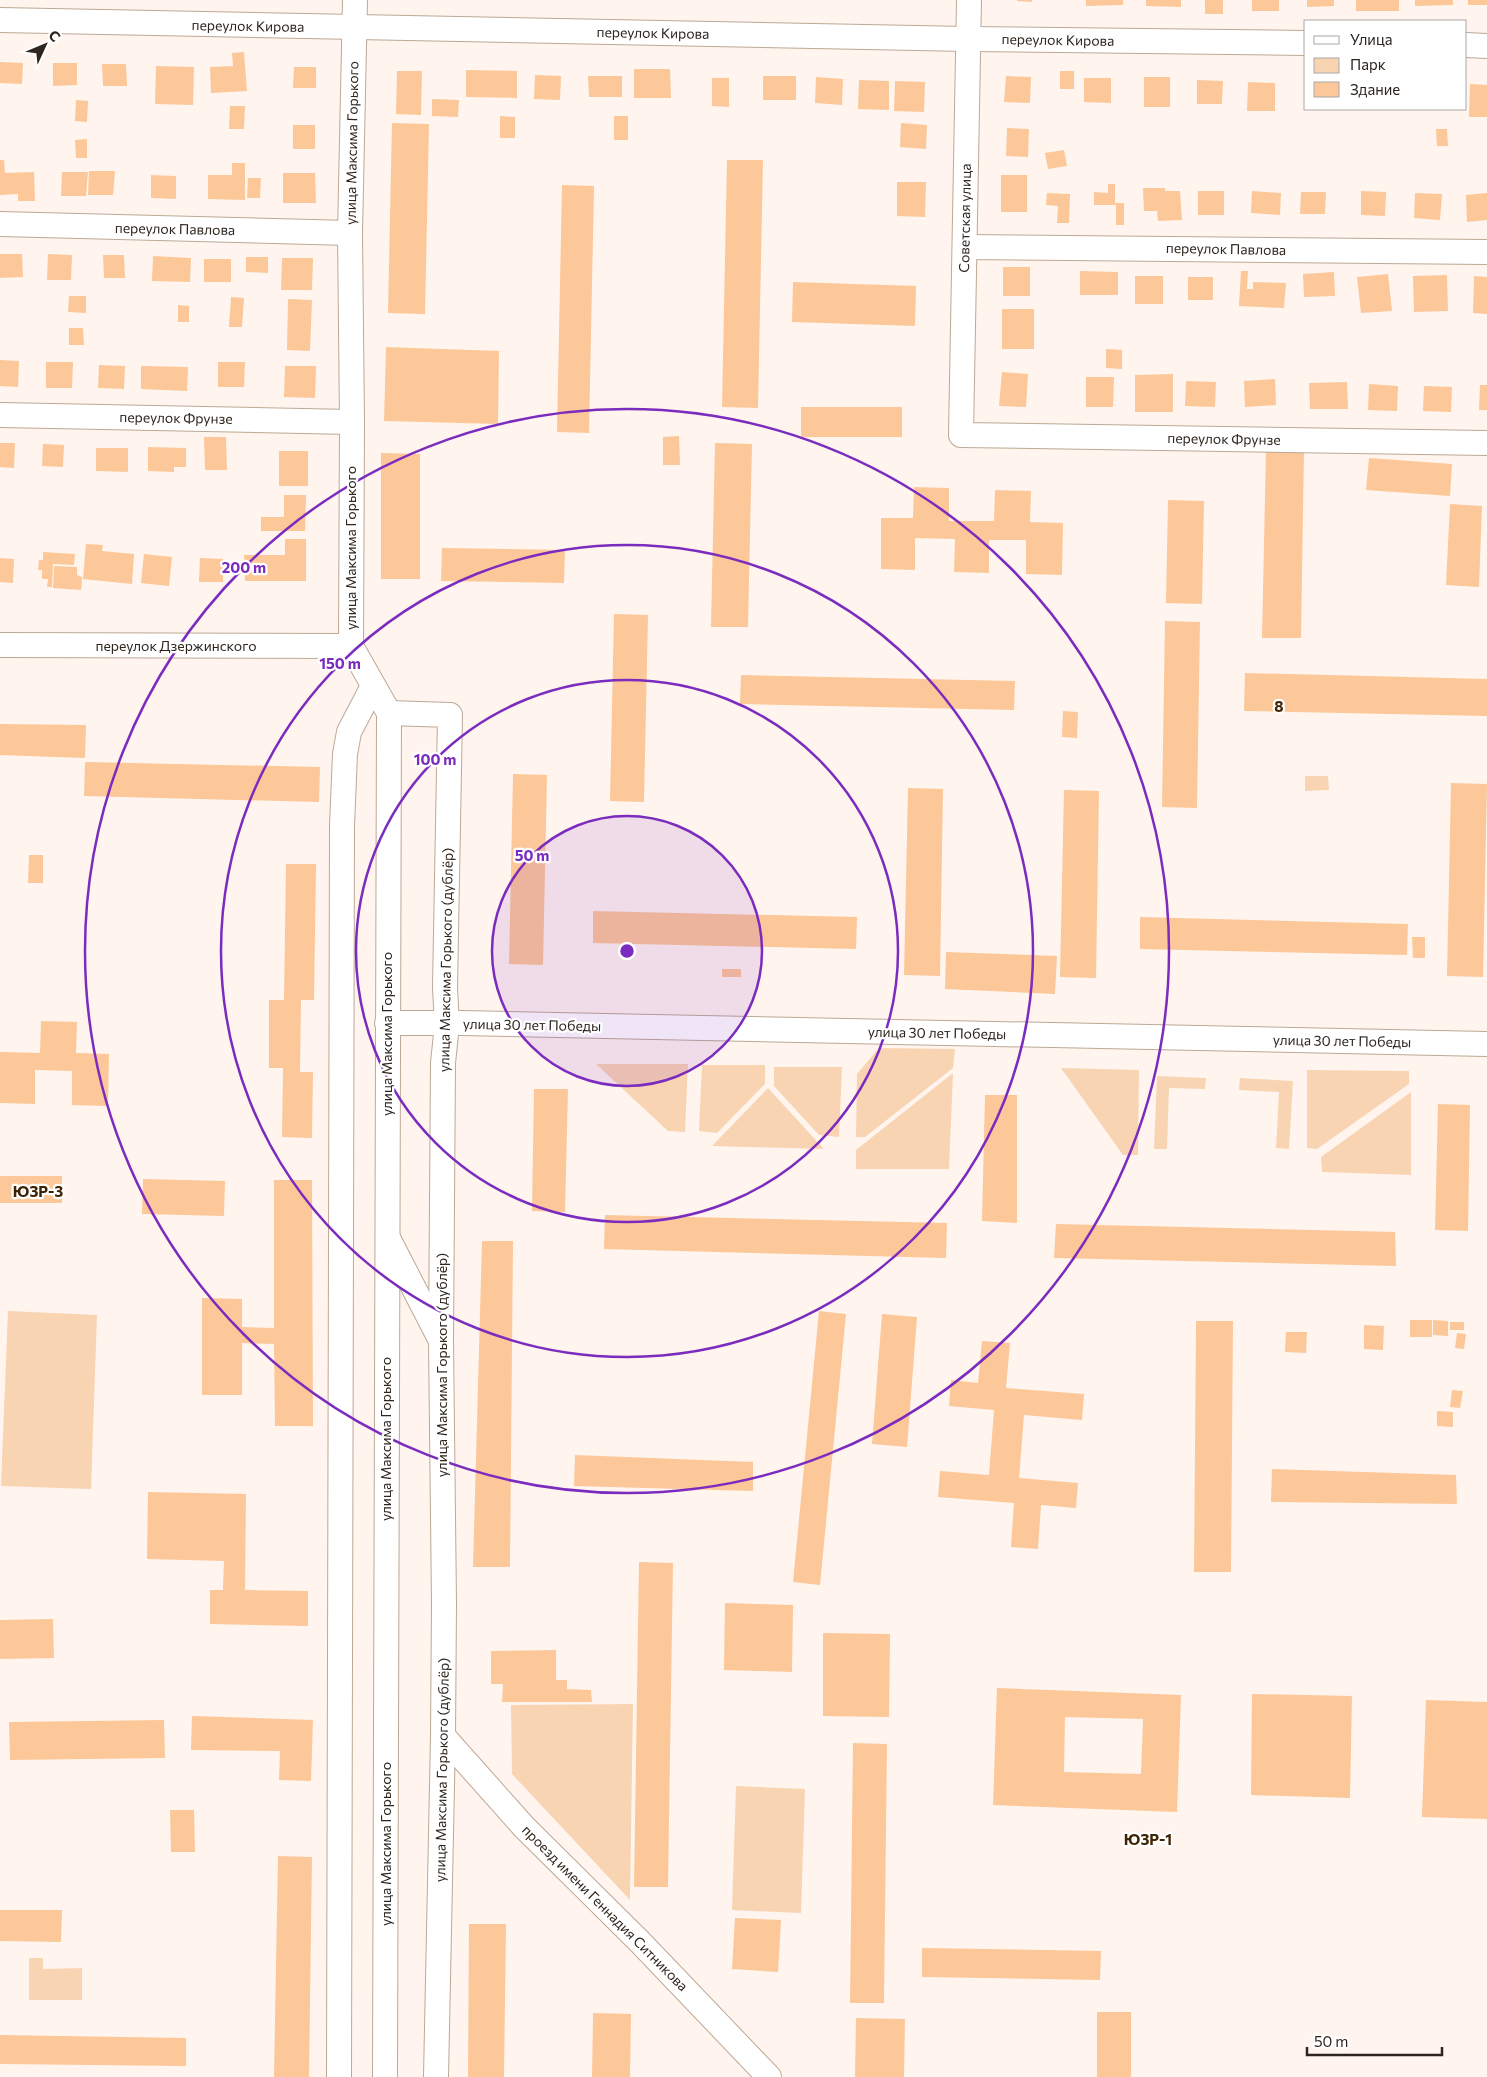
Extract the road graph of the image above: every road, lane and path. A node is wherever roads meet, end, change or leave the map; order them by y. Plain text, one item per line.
1 (355, 0) edge
2 (969, 0) edge
3 (0, 20) edge
4 (355, 28) junction
5 (968, 39) junction
6 (1304, 43) edge
7 (1467, 45) edge
8 (1487, 46) edge
9 (0, 224) edge
10 (350, 233) junction
11 (972, 246) junction
12 (1487, 252) edge
13 (0, 415) edge
14 (352, 422) junction
15 (962, 435) joint
16 (1487, 443) edge
17 (0, 645) edge
18 (351, 646) junction
19 (373, 686) junction
20 (389, 713) junction
21 (387, 1023) junction
22 (446, 1024) junction
23 (1487, 1044) edge
24 (387, 1236) junction
25 (441, 1341) junction
26 (443, 1736) junction
27 (339, 2077) edge
28 (385, 2077) edge
29 (436, 2077) edge
30 (769, 2077) edge

1 - 4 street, улица Максима Горького
2 - 5 street, Советская улица
3 - 4 street, переулок Кирова
4 - 5 street, переулок Кирова
4 - 10 street, улица Максима Горького
5 - 6 street, переулок Кирова
5 - 11 street, Советская улица
7 - 8 street
9 - 10 street, переулок Павлова
10 - 14 street, улица Максима Горького
11 - 12 street, переулок Павлова
11 - 15 street, Советская улица
13 - 14 street, переулок Фрунзе
14 - 18 street, улица Максима Горького
15 - 16 street, переулок Фрунзе
17 - 18 street, переулок Дзержинского
18 - 19 street, улица Максима Горького
19 - 20 street, улица Максима Горького
19 - 27 street
20 - 21 street, улица Максима Горького
20 - 22 street, улица Максима Горького (дублёр)
21 - 22 street, улица 30 лет Победы
21 - 24 street, улица Максима Горького
22 - 23 street, улица 30 лет Победы
22 - 25 street, улица Максима Горького (дублёр)
24 - 25 street
24 - 28 street, улица Максима Горького
25 - 26 street, улица Максима Горького (дублёр)
26 - 29 street, улица Максима Горького (дублёр)
26 - 30 street, проезд имени Геннадия Ситникова

